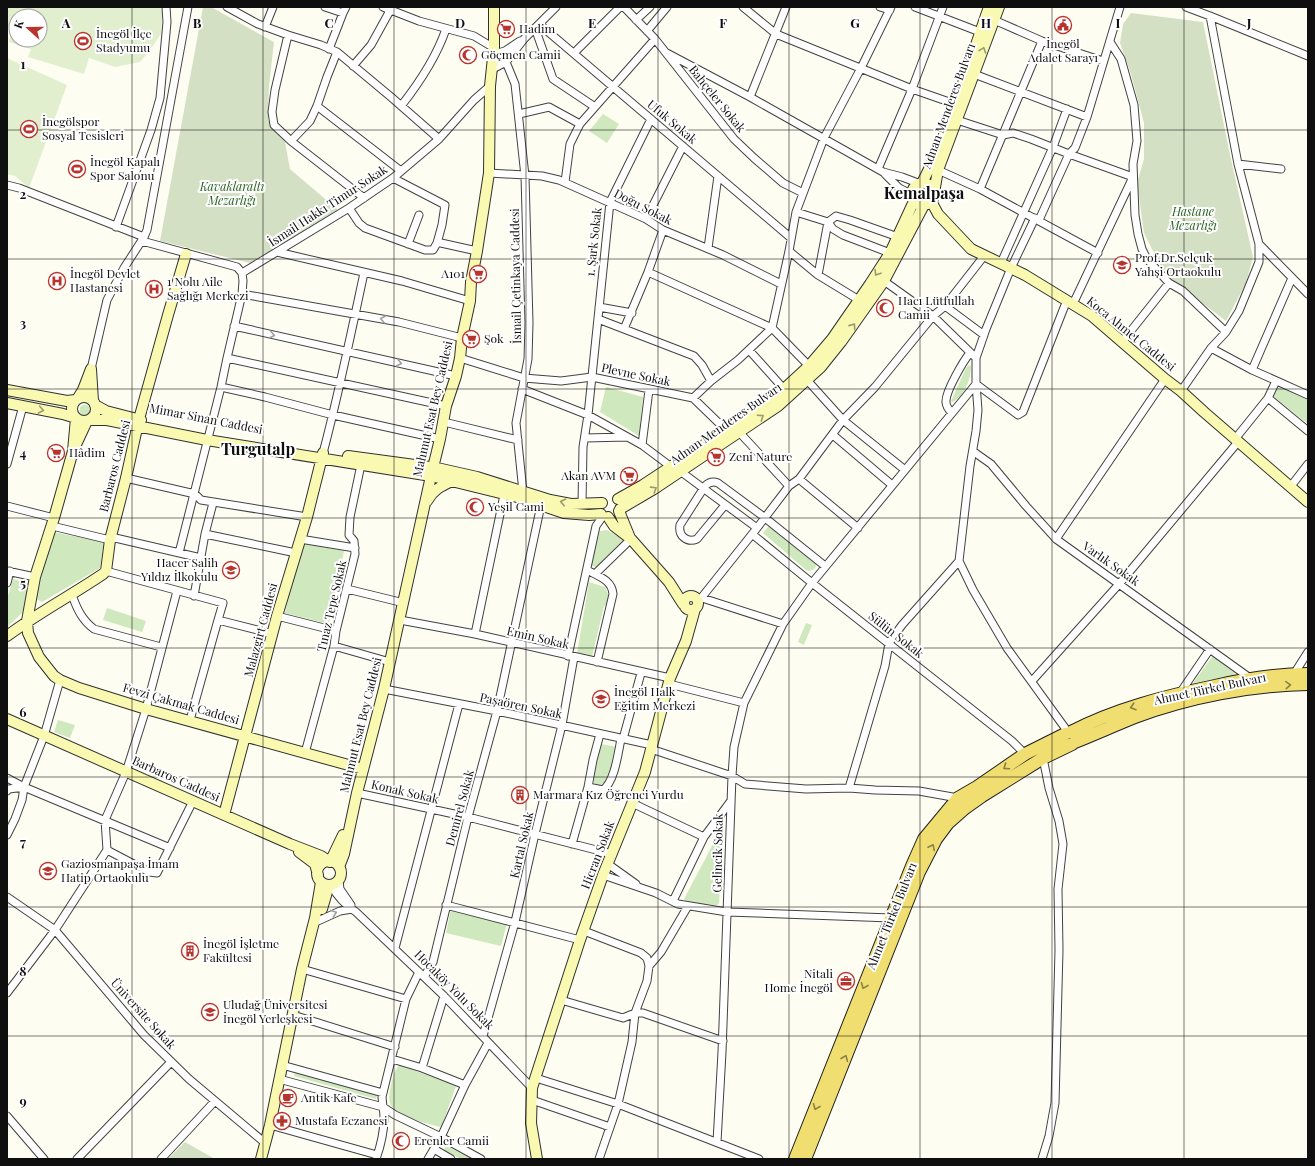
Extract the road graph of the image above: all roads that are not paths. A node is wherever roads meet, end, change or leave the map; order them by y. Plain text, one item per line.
1 (166, 7) edge
2 (188, 7) edge
3 (227, 7) edge
4 (273, 7) edge
5 (325, 7) edge
6 (383, 7) edge
7 (494, 7) edge
8 (620, 7) edge
9 (624, 7) edge
10 (650, 7) edge
11 (667, 7) edge
12 (743, 7) edge
13 (786, 7) edge
14 (880, 7) edge
15 (915, 7) edge
16 (943, 7) edge
17 (989, 7) edge
18 (999, 7) edge
19 (1120, 7) edge
20 (1186, 7) edge
21 (552, 8) edge
22 (391, 9) edge
23 (890, 9) edge
24 (344, 10) edge
25 (1210, 16) junction
26 (940, 18) junction
27 (636, 20) junction
28 (994, 20) junction
29 (537, 26) junction
30 (265, 27) junction
31 (446, 29) junction
32 (647, 31) junction
33 (980, 32) junction
34 (776, 34) junction
35 (288, 35) junction
36 (524, 39) junction
37 (654, 39) junction
38 (1042, 41) junction
39 (1110, 42) junction
40 (329, 48) junction
41 (494, 51) junction
42 (337, 52) junction
43 (665, 52) junction
44 (574, 53) junction
45 (1308, 56) edge
46 (1103, 61) junction
47 (506, 62) junction
48 (353, 66) junction
49 (861, 68) junction
50 (491, 70) junction
51 (974, 74) junction
52 (490, 86) junction
53 (612, 87) junction
54 (912, 89) junction
55 (1021, 91) junction
56 (750, 97) junction
57 (955, 104) junction
58 (317, 106) junction
59 (402, 106) junction
60 (595, 107) junction
61 (1067, 109) junction
62 (518, 114) junction
63 (1087, 117) junction
64 (651, 119) junction
65 (957, 120) junction
66 (580, 124) junction
67 (1003, 135) junction
68 (824, 138) junction
69 (439, 139) junction
70 (291, 141) junction
71 (683, 146) junction
72 (1053, 147) junction
73 (1069, 154) junction
74 (1238, 164) junction
75 (1281, 169) dead end
76 (938, 170) junction
77 (401, 171) junction
78 (880, 171) junction
79 (489, 173) junction
80 (525, 176) junction
81 (718, 176) junction
82 (1133, 177) junction
83 (393, 178) junction
84 (565, 182) junction
85 (920, 183) junction
86 (7, 185) edge
87 (980, 189) junction
88 (803, 193) junction
89 (364, 198) junction
90 (913, 198) junction
91 (929, 200) junction
92 (610, 202) junction
93 (349, 208) junction
94 (796, 212) junction
95 (1024, 213) junction
96 (420, 215) dead end
97 (646, 219) junction
98 (1037, 219) junction
99 (828, 222) junction
100 (116, 227) junction
101 (663, 230) junction
102 (898, 237) junction
103 (791, 238) junction
104 (143, 239) junction
105 (437, 243) junction
106 (408, 244) junction
107 (1258, 244) junction
108 (708, 248) junction
109 (277, 252) junction
110 (477, 252) junction
111 (789, 252) junction
112 (890, 253) junction
113 (1098, 253) junction
114 (186, 254) junction
115 (984, 256) junction
116 (1001, 263) junction
117 (1011, 268) junction
118 (648, 272) junction
119 (242, 273) junction
120 (364, 273) junction
121 (818, 275) junction
122 (1292, 278) junction
123 (884, 281) junction
124 (1169, 283) junction
125 (781, 284) junction
126 (242, 294) junction
127 (1308, 294) edge
128 (860, 300) junction
129 (470, 301) junction
130 (1070, 302) junction
131 (945, 306) junction
132 (599, 307) junction
133 (356, 313) junction
134 (632, 313) junction
135 (933, 316) junction
136 (598, 319) junction
137 (234, 326) junction
138 (772, 328) junction
139 (624, 329) junction
140 (1226, 332) junction
141 (984, 335) junction
142 (462, 338) junction
143 (1122, 342) junction
144 (1211, 348) junction
145 (749, 350) junction
146 (348, 352) junction
147 (973, 355) junction
148 (227, 358) junction
149 (460, 358) junction
150 (809, 366) junction
151 (91, 369) junction
152 (1252, 370) junction
153 (456, 376) junction
154 (524, 378) junction
155 (592, 378) junction
156 (1165, 379) junction
157 (711, 380) junction
158 (807, 380) junction
159 (1276, 381) junction
160 (340, 384) junction
161 (976, 384) junction
162 (221, 387) junction
163 (522, 389) junction
164 (784, 389) junction
165 (7, 390) edge
166 (649, 390) junction
167 (1181, 391) junction
168 (1308, 395) edge
169 (693, 398) junction
170 (1268, 398) junction
171 (77, 399) junction
172 (7, 403) edge
173 (94, 403) junction
174 (23, 406) junction
175 (446, 406) junction
176 (952, 413) junction
177 (333, 415) junction
178 (588, 415) junction
179 (76, 418) junction
180 (88, 420) junction
181 (843, 420) junction
182 (444, 422) junction
183 (139, 423) junction
184 (726, 430) junction
185 (1308, 431) edge
186 (739, 432) junction
187 (833, 435) junction
188 (208, 437) junction
189 (628, 437) junction
190 (585, 438) junction
191 (440, 439) junction
192 (518, 440) junction
193 (1237, 440) junction
194 (642, 445) junction
195 (73, 451) junction
196 (974, 452) junction
197 (322, 456) junction
198 (362, 461) junction
199 (7, 464) edge
200 (1308, 464) edge
201 (670, 466) junction
202 (905, 470) junction
203 (680, 471) junction
204 (432, 472) junction
205 (126, 478) junction
206 (799, 479) junction
207 (452, 481) junction
208 (892, 485) junction
209 (789, 486) junction
210 (1291, 486) junction
211 (703, 488) junction
212 (523, 492) junction
213 (195, 494) junction
214 (504, 495) junction
215 (213, 502) junction
216 (425, 502) junction
217 (1308, 502) edge
218 (602, 503) junction
219 (582, 504) junction
220 (725, 505) junction
221 (7, 506) edge
222 (542, 506) junction
223 (619, 506) junction
224 (604, 516) junction
225 (307, 517) junction
226 (764, 517) junction
227 (53, 522) junction
228 (757, 528) junction
229 (858, 528) junction
230 (205, 534) junction
231 (752, 534) junction
232 (110, 538) junction
233 (300, 539) junction
234 (631, 539) junction
235 (1056, 539) junction
236 (355, 548) junction
237 (179, 553) junction
238 (296, 553) junction
239 (201, 558) junction
240 (959, 561) junction
241 (825, 566) junction
242 (587, 570) junction
243 (9, 571) edge
244 (106, 571) junction
245 (595, 574) junction
246 (35, 577) junction
247 (7, 583) edge
248 (812, 583) junction
249 (1120, 583) junction
250 (347, 589) junction
251 (177, 591) junction
252 (72, 595) junction
253 (194, 596) junction
254 (404, 603) junction
255 (693, 603) junction
256 (277, 616) junction
257 (218, 620) junction
258 (400, 620) junction
259 (27, 621) junction
260 (783, 624) junction
261 (336, 631) junction
262 (273, 634) junction
263 (475, 634) junction
264 (7, 636) edge
265 (889, 643) junction
266 (512, 644) junction
267 (334, 646) junction
268 (161, 647) junction
269 (1210, 649) junction
270 (1308, 652) edge
271 (571, 657) junction
272 (390, 662) junction
273 (597, 662) junction
274 (641, 673) junction
275 (1294, 674) junction
276 (1308, 674) edge
277 (1250, 678) junction
278 (60, 680) junction
279 (670, 681) junction
280 (1032, 681) junction
281 (1308, 684) edge
282 (384, 689) junction
283 (1180, 693) junction
284 (744, 703) junction
285 (459, 704) junction
286 (146, 709) junction
287 (497, 711) junction
288 (7, 719) edge
289 (190, 720) junction
290 (562, 726) junction
291 (600, 734) junction
292 (44, 736) junction
293 (246, 736) junction
294 (1070, 737) junction
295 (622, 739) junction
296 (652, 747) junction
297 (305, 753) junction
298 (1025, 754) junction
299 (1044, 758) junction
300 (363, 769) junction
301 (126, 772) junction
302 (732, 776) junction
303 (7, 778) edge
304 (24, 787) junction
305 (588, 787) junction
306 (849, 788) junction
307 (7, 791) edge
308 (357, 793) junction
309 (958, 798) junction
310 (193, 801) junction
311 (632, 802) junction
312 (730, 802) junction
313 (432, 809) junction
314 (353, 811) junction
315 (224, 815) junction
316 (468, 817) junction
317 (105, 820) junction
318 (535, 834) junction
319 (7, 835) edge
320 (704, 837) junction
321 (290, 844) junction
322 (572, 844) junction
323 (170, 848) junction
324 (107, 850) junction
325 (612, 854) junction
326 (329, 862) junction
327 (608, 864) junction
328 (339, 867) junction
329 (603, 875) junction
330 (327, 882) junction
331 (643, 888) junction
332 (7, 897) edge
333 (672, 901) junction
334 (446, 905) junction
335 (688, 906) junction
336 (354, 911) junction
337 (727, 912) junction
338 (891, 918) junction
339 (318, 921) junction
340 (516, 922) junction
341 (55, 930) junction
342 (582, 935) junction
343 (308, 943) junction
344 (395, 948) junction
345 (648, 966) junction
346 (302, 968) junction
347 (419, 972) junction
348 (424, 977) junction
349 (7, 994) edge
350 (444, 996) junction
351 (406, 999) junction
352 (561, 1000) junction
353 (635, 1013) junction
354 (293, 1015) junction
355 (483, 1036) junction
356 (723, 1041) junction
357 (488, 1043) junction
358 (395, 1047) junction
359 (392, 1059) junction
360 (171, 1062) junction
361 (282, 1065) junction
362 (422, 1068) junction
363 (536, 1078) junction
364 (280, 1079) junction
365 (465, 1084) junction
366 (532, 1088) junction
367 (383, 1093) junction
368 (532, 1100) junction
369 (215, 1101) junction
370 (618, 1104) junction
371 (383, 1107) junction
372 (7, 1116) edge
373 (270, 1125) junction
374 (610, 1126) junction
375 (441, 1137) junction
376 (717, 1142) junction
377 (265, 1143) junction
378 (434, 1149) junction
379 (377, 1157) edge
380 (44, 1159) edge
381 (77, 1159) edge
382 (161, 1159) edge
383 (261, 1159) edge
384 (428, 1159) edge
385 (451, 1159) edge
386 (480, 1159) edge
387 (537, 1159) edge
388 (599, 1159) edge
389 (759, 1159) edge
390 (795, 1159) edge
391 (805, 1159) edge
392 (1042, 1159) edge

1 - 100 street
2 - 104 street
3 - 30 street
4 - 30 street
5 - 24 street
6 - 22 street
7 - 41 main road, Mahmut Esat Bey Caddesi
8 - 44 street
9 - 27 street, Bahçeler Sokak
10 - 27 street
11 - 32 street
12 - 34 street
13 - 34 street
14 - 23 street
15 - 26 street
16 - 26 street
17 - 33 main road, Adnan Menderes Bulvarı
18 - 28 main road, Adnan Menderes Bulvarı
19 - 39 street
20 - 25 street
21 - 29 street
22 - 31 street
22 - 48 street
23 - 49 street
24 - 40 street
25 - 45 street
25 - 74 street
26 - 33 street
26 - 54 street
27 - 32 street, Bahçeler Sokak
28 - 38 street
51 -> 28 main road, Adnan Menderes Bulvarı
29 - 36 street
29 - 44 street, Ufuk Sokak
29 - 60 street
30 - 35 street
31 - 41 street
31 - 59 street
32 - 37 street, Bahçeler Sokak
33 - 57 main road, Adnan Menderes Bulvarı
34 - 49 street
34 - 56 street
35 - 40 street
35 - 70 street
36 - 41 street
36 - 47 street
37 - 43 street, Bahçeler Sokak
37 - 53 street
38 - 46 street
38 - 55 street
39 - 46 street
39 - 82 street
40 - 42 street
41 - 50 main road, Mahmut Esat Bey Caddesi
42 - 48 street
42 - 58 street
43 - 56 street
43 - 88 street, Bahçeler Sokak
44 - 53 street, Ufuk Sokak
46 - 63 street
47 - 50 street
47 - 62 street, İsmail Çetinkaya Caddesi
48 - 59 street
49 - 54 street
49 - 68 street
50 - 52 main road, Mahmut Esat Bey Caddesi
51 - 55 street
51 - 65 main road, Adnan Menderes Bulvarı
52 - 69 street, İsmail Hakkı Timur Sokak
52 - 79 main road, Mahmut Esat Bey Caddesi
53 - 60 street
53 - 64 street, Ufuk Sokak
54 - 57 street
54 - 78 street
55 - 61 street
55 - 67 street
56 - 68 street
57 - 85 main road, Adnan Menderes Bulvarı
58 - 70 street
58 - 77 street
59 - 69 street
60 - 66 street
61 - 63 street
61 - 72 street
62 - 66 street
62 - 80 street, İsmail Çetinkaya Caddesi
63 - 73 street
64 - 71 street, Ufuk Sokak
64 - 92 street, 1. Şark Sokak
65 - 67 street
65 - 76 main road, Adnan Menderes Bulvarı
66 - 84 street
67 - 72 street
67 - 87 street
68 - 78 street
68 - 88 street
69 - 77 street, İsmail Hakkı Timur Sokak
70 - 89 street
71 - 81 street, Ufuk Sokak
71 - 97 street
72 - 73 street
72 - 95 street
73 - 82 street
73 - 98 street
74 - 75 street
74 - 107 street
76 - 87 street
76 - 91 main road, Adnan Menderes Bulvarı
77 - 83 street, İsmail Hakkı Timur Sokak
78 - 85 street
78 - 90 street
79 - 80 street, Doğu Sokak
79 - 110 main road, Mahmut Esat Bey Caddesi
80 - 84 street, Doğu Sokak
80 - 154 street, İsmail Çetinkaya Caddesi
81 - 103 street, Ufuk Sokak
81 - 108 street
82 - 113 street
82 - 124 street
83 - 89 street, İsmail Hakkı Timur Sokak
83 - 105 street
84 - 92 street, Doğu Sokak
85 - 90 main road, Adnan Menderes Bulvarı
85 - 91 main road, Adnan Menderes Bulvarı
86 - 100 street
87 - 95 street
88 - 94 street
89 - 93 street, İsmail Hakkı Timur Sokak
90 - 91 main road
90 - 102 main road, Adnan Menderes Bulvarı
91 - 115 main road, Koca Ahmet Caddesi
91 - 123 main road, Adnan Menderes Bulvarı
92 - 97 street, Doğu Sokak
92 - 132 street, 1. Şark Sokak
93 - 106 street
93 - 109 street, İsmail Hakkı Timur Sokak
94 - 99 street
94 - 103 street
95 - 98 street
95 - 116 street
96 - 106 street
97 - 101 street, Doğu Sokak
98 - 113 street
98 - 117 street
99 - 102 street
99 - 112 street
99 - 121 street
100 - 104 street
101 - 108 street, Doğu Sokak
101 - 118 street
102 - 112 main road, Adnan Menderes Bulvarı
103 - 111 street
104 - 114 street
104 - 151 street
105 - 106 street
105 - 110 street
107 - 122 street
107 - 140 street
108 - 125 street, Doğu Sokak
109 - 119 street, İsmail Hakkı Timur Sokak
109 - 120 street
110 - 129 main road, Mahmut Esat Bey Caddesi
111 - 121 street
111 - 125 street
112 -> 128 main road, Adnan Menderes Bulvarı
113 - 130 street
114 - 119 street
114 - 183 main road, Barbaros Caddesi
115 - 116 main road, Koca Ahmet Caddesi
115 - 131 street
116 - 117 main road, Koca Ahmet Caddesi
117 - 130 main road, Koca Ahmet Caddesi
117 - 141 street
118 - 134 street
118 - 138 street
119 - 126 street
120 - 129 street
120 - 133 street
121 - 128 street
122 - 127 street
122 - 152 street
123 - 135 street
158 -> 123 main road, Adnan Menderes Bulvarı
124 - 140 street
124 - 143 street
125 - 138 street
126 - 133 street
126 - 137 street
128 - 150 main road, Adnan Menderes Bulvarı
129 - 142 main road, Mahmut Esat Bey Caddesi
130 - 143 main road, Koca Ahmet Caddesi
130 - 161 street
131 - 135 street
131 - 141 street
132 - 134 street
132 - 136 street, 1. Şark Sokak
142 -> 133 street
133 - 146 street
134 - 139 street
135 - 147 street
135 - 181 street
136 - 139 street
136 - 155 street, 1. Şark Sokak
137 -> 146 street
137 - 148 street
138 - 145 street
138 - 150 street
139 - 157 street
140 - 144 street
141 - 147 street
142 - 149 main road, Mahmut Esat Bey Caddesi
143 - 156 main road, Koca Ahmet Caddesi
144 - 152 street
144 - 167 street
145 - 157 street
145 - 164 street
146 -> 153 street
146 - 160 street
147 - 161 street
147 - 176 street
148 - 160 street
148 - 162 street
149 - 153 main road, Mahmut Esat Bey Caddesi
149 - 154 street, Plevne Sokak
150 - 164 main road, Adnan Menderes Bulvarı
151 - 171 main road
151 - 173 main road
152 - 159 street
153 - 175 main road, Mahmut Esat Bey Caddesi
154 - 155 street, Plevne Sokak
154 - 163 street, İsmail Çetinkaya Caddesi
155 - 166 street, Plevne Sokak
155 - 178 street, 1. Şark Sokak
156 - 167 main road, Koca Ahmet Caddesi
156 - 235 street
157 - 169 street
158 - 181 street
186 -> 158 main road, Adnan Menderes Bulvarı
159 - 168 street
159 - 170 street
160 - 175 street
160 - 177 street
161 - 176 street, Gelincik Sokak
161 - 196 street
162 - 177 street
162 - 188 street
163 - 178 street
163 - 192 street, İsmail Çetinkaya Caddesi
164 - 184 main road, Adnan Menderes Bulvarı
165 - 171 main road
166 - 169 street, Plevne Sokak
166 - 194 street
167 - 193 main road, Koca Ahmet Caddesi
169 - 184 street
170 - 185 street
170 - 193 street
171 - 173 main road
171 - 179 main road
172 - 174 main road
173 - 180 main road
173 - 183 main road, Mimar Sinan Caddesi
174 -> 179 main road
174 - 199 street
175 - 182 main road, Mahmut Esat Bey Caddesi
176 - 202 street, Gelincik Sokak
177 - 191 street
177 - 197 street
178 - 189 street
178 - 190 street, 1. Şark Sokak
179 - 180 main road
179 - 195 main road
180 - 183 main road, Mimar Sinan Caddesi
180 - 195 main road
181 - 187 street
181 - 202 street
182 - 191 main road, Mahmut Esat Bey Caddesi
182 - 192 street
183 - 188 main road, Mimar Sinan Caddesi
183 - 205 main road, Barbaros Caddesi
184 - 201 main road, Adnan Menderes Bulvarı
186 - 203 main road, Adnan Menderes Bulvarı
186 - 209 street
187 - 206 street
187 - 208 street
188 - 197 main road, Mimar Sinan Caddesi
188 - 213 street
189 - 190 street
189 - 194 street
190 - 219 street, 1. Şark Sokak
191 - 204 main road, Mahmut Esat Bey Caddesi
192 - 212 street, İsmail Çetinkaya Caddesi
193 - 210 main road, Koca Ahmet Caddesi
193 - 249 street
194 - 201 street
195 - 227 main road
196 - 235 street, Varlık Sokak
196 - 240 street
197 - 198 main road, Mimar Sinan Caddesi
197 - 225 main road, Malazgirt Caddesi
198 - 204 main road, Mimar Sinan Caddesi
198 - 236 street, Tınaz Tepe Sokak
200 - 210 street
201 - 223 main road, Adnan Menderes Bulvarı
202 - 208 street, Gelincik Sokak
203 - 211 street
223 -> 203 main road, Adnan Menderes Bulvarı
204 - 207 main road
204 - 212 main road
204 - 216 main road, Mahmut Esat Bey Caddesi
205 - 213 street
205 - 232 main road, Barbaros Caddesi
206 - 209 street
206 - 229 street
207 - 214 main road
207 - 216 main road
208 - 229 street, Gelincik Sokak
209 - 226 street
210 - 217 main road, Koca Ahmet Caddesi
211 - 220 street
211 - 220 street
211 - 226 street
219 -> 212 main road
213 - 215 street
213 - 237 street
214 - 222 main road
214 - 263 street
215 - 225 street
215 - 230 street
216 - 254 main road, Mahmut Esat Bey Caddesi
218 - 219 main road
218 - 223 main road
218 - 224 main road
220 - 228 street
221 - 227 street
222 - 224 main road
222 - 266 street, Demirel Sokak
223 - 224 main road
223 - 234 main road
224 - 234 main road
224 - 242 street, Kartal Sokak
225 - 233 main road, Malazgirt Caddesi
226 - 228 street
226 - 241 street
227 - 232 street
227 - 246 main road
228 - 231 street
229 - 241 street, Gelincik Sokak
230 - 238 street
230 - 239 street
231 - 248 street, Sülün Sokak
231 - 255 street
232 - 237 street
232 - 244 main road, Barbaros Caddesi
233 - 236 street
233 - 238 main road, Malazgirt Caddesi
234 - 245 street
234 - 255 main road
235 - 249 street, Varlık Sokak
236 - 250 street, Tınaz Tepe Sokak
237 - 239 street
238 - 256 main road, Malazgirt Caddesi
239 - 253 street
240 - 265 street
240 - 280 street
241 - 248 street, Gelincik Sokak
242 - 245 street
242 - 271 street, Kartal Sokak
243 - 246 street
243 - 247 street
244 - 251 street
244 - 252 main road
245 - 273 street
246 - 259 main road
248 - 260 street, Gelincik Sokak
248 - 265 street, Sülün Sokak
249 - 269 street, Varlık Sokak
249 - 280 street
250 - 254 street
250 - 261 street, Tınaz Tepe Sokak
251 - 253 street
251 - 268 street
252 - 259 main road
252 - 268 street
253 - 257 street
254 - 258 main road, Mahmut Esat Bey Caddesi
255 - 260 street
255 - 279 main road, Hicran Sokak
256 - 261 street
256 - 262 main road, Malazgirt Caddesi
257 - 262 street
257 - 289 street
258 - 263 street, Emin Sokak
258 - 272 main road, Mahmut Esat Bey Caddesi
259 - 264 main road
259 - 278 main road, Fevzi Çakmak Caddesi
260 - 284 street, Gelincik Sokak
261 - 267 street, Tınaz Tepe Sokak
262 - 293 main road, Malazgirt Caddesi
263 - 266 street, Emin Sokak
265 - 298 street, Sülün Sokak
265 - 306 street
266 - 271 street, Emin Sokak
266 - 287 street, Demirel Sokak
267 - 272 street
267 - 297 street, Tınaz Tepe Sokak
268 - 286 street
269 - 277 street, Varlık Sokak
269 - 283 street
270 - 275 street
271 - 273 street, Emin Sokak
271 - 290 street, Kartal Sokak
272 - 282 main road, Mahmut Esat Bey Caddesi
273 - 274 street, Emin Sokak
274 - 279 street, Emin Sokak
274 - 295 street
275 - 276 main road, Ahmet Türkel Bulvarı
275 - 277 main road, Ahmet Türkel Bulvarı
277 - 283 main road, Ahmet Türkel Bulvarı
278 - 286 main road, Fevzi Çakmak Caddesi
278 - 292 street
279 - 284 street, Emin Sokak
279 - 296 main road, Hicran Sokak
280 - 294 street
294 -> 281 main road, Ahmet Türkel Bulvarı
282 - 285 street, Paşaören Sokak
282 - 300 main road, Mahmut Esat Bey Caddesi
283 -> 294 main road, Ahmet Türkel Bulvarı
284 - 302 street, Gelincik Sokak
285 - 287 street, Paşaören Sokak
285 - 313 street
286 - 289 main road, Fevzi Çakmak Caddesi
286 - 301 street
287 - 290 street, Paşaören Sokak
287 - 316 street, Demirel Sokak
288 - 292 main road, Barbaros Caddesi
289 - 293 main road, Fevzi Çakmak Caddesi
290 - 291 street, Paşaören Sokak
290 - 318 street, Kartal Sokak
291 - 295 street, Paşaören Sokak
291 - 305 street
292 - 301 main road, Barbaros Caddesi
292 - 304 street
293 - 297 main road, Fevzi Çakmak Caddesi
293 - 315 main road, Malazgirt Caddesi
294 - 298 main road, Ahmet Türkel Bulvarı
294 - 299 main road, Ahmet Türkel Bulvarı
295 - 296 street, Paşaören Sokak
295 - 305 street
296 - 302 street, Paşaören Sokak
296 - 311 main road, Hicran Sokak
297 - 300 main road, Fevzi Çakmak Caddesi
298 -> 309 main road, Ahmet Türkel Bulvarı
391 -> 299 main road, Ahmet Türkel Bulvarı
299 - 392 street
300 - 308 main road, Mahmut Esat Bey Caddesi
301 - 310 main road, Barbaros Caddesi
301 - 317 street
302 - 306 street, Paşaören Sokak
302 - 312 street, Gelincik Sokak
303 - 304 street
304 - 307 street
304 - 317 street
304 - 319 street
305 - 322 street
306 - 309 street, Paşaören Sokak
308 - 313 street, Konak Sokak
308 - 314 main road, Mahmut Esat Bey Caddesi
309 - 338 main road, Ahmet Türkel Bulvarı
310 - 315 main road, Barbaros Caddesi
310 - 323 street
311 - 320 street
311 - 325 main road, Hicran Sokak
312 - 320 street
312 - 337 street, Gelincik Sokak
313 - 316 street, Konak Sokak
313 - 344 street
314 - 326 main road
314 - 328 main road
315 - 321 main road, Barbaros Caddesi
316 - 318 street, Konak Sokak
316 - 334 street, Demirel Sokak
317 - 323 street
317 - 324 street
318 - 322 street, Konak Sokak
318 - 340 street, Kartal Sokak
320 - 333 street
321 - 326 main road
321 - 330 main road
322 - 325 street, Konak Sokak
323 - 324 street
324 - 341 street
325 - 327 main road, Hicran Sokak
326 - 328 main road
326 - 330 main road
327 - 329 main road, Hicran Sokak
327 - 331 street
328 - 330 main road
329 - 331 street
329 - 342 main road, Hicran Sokak
330 - 336 street, Hocaköy Yolu Sokak
330 - 339 main road
330 - 343 main road
331 - 333 street
332 - 341 street, Üniversite Sokak
333 - 335 street
334 - 340 street
334 - 348 street, Demirel Sokak
335 - 337 street
335 - 345 street
339 -> 336 street
336 - 344 street, Hocaköy Yolu Sokak
337 - 338 street
337 - 356 street, Gelincik Sokak
338 -> 390 main road, Ahmet Türkel Bulvarı
339 - 343 main road
340 - 342 street
340 - 355 street, Kartal Sokak
341 - 349 street
341 - 360 street, Üniversite Sokak
342 - 345 street
342 - 352 main road, Hicran Sokak
343 - 346 main road
344 - 347 street, Hocaköy Yolu Sokak
345 - 353 street
346 - 351 street
346 - 354 main road
347 - 348 street, Hocaköy Yolu Sokak
347 - 351 street
348 - 350 street, Hocaköy Yolu Sokak
350 - 355 street, Hocaköy Yolu Sokak
350 - 362 street
351 - 358 street
352 - 353 street
352 - 363 main road, Hicran Sokak
353 - 356 street
353 - 370 street
354 - 358 street
354 - 361 main road
355 - 357 street, Hocaköy Yolu Sokak
356 - 376 street, Gelincik Sokak
357 - 365 street
357 - 366 street, Hocaköy Yolu Sokak
358 - 359 street
359 - 362 street
359 - 367 street
360 - 369 street, Üniversite Sokak
360 - 381 street
361 - 364 main road
361 - 367 street
362 - 365 street
363 - 366 main road
363 - 370 street
364 - 371 street
364 - 373 main road
365 - 375 street
366 - 368 main road
367 - 371 street
368 - 374 street
368 - 387 main road
369 - 377 street, Üniversite Sokak
369 - 382 street
370 - 374 street
370 - 376 street
371 - 375 street
371 - 379 street
372 - 380 street
373 - 377 main road
373 - 379 street
374 - 388 street
375 - 378 street
375 - 386 street
376 - 389 street
377 - 383 main road
378 - 384 street
378 - 385 street

